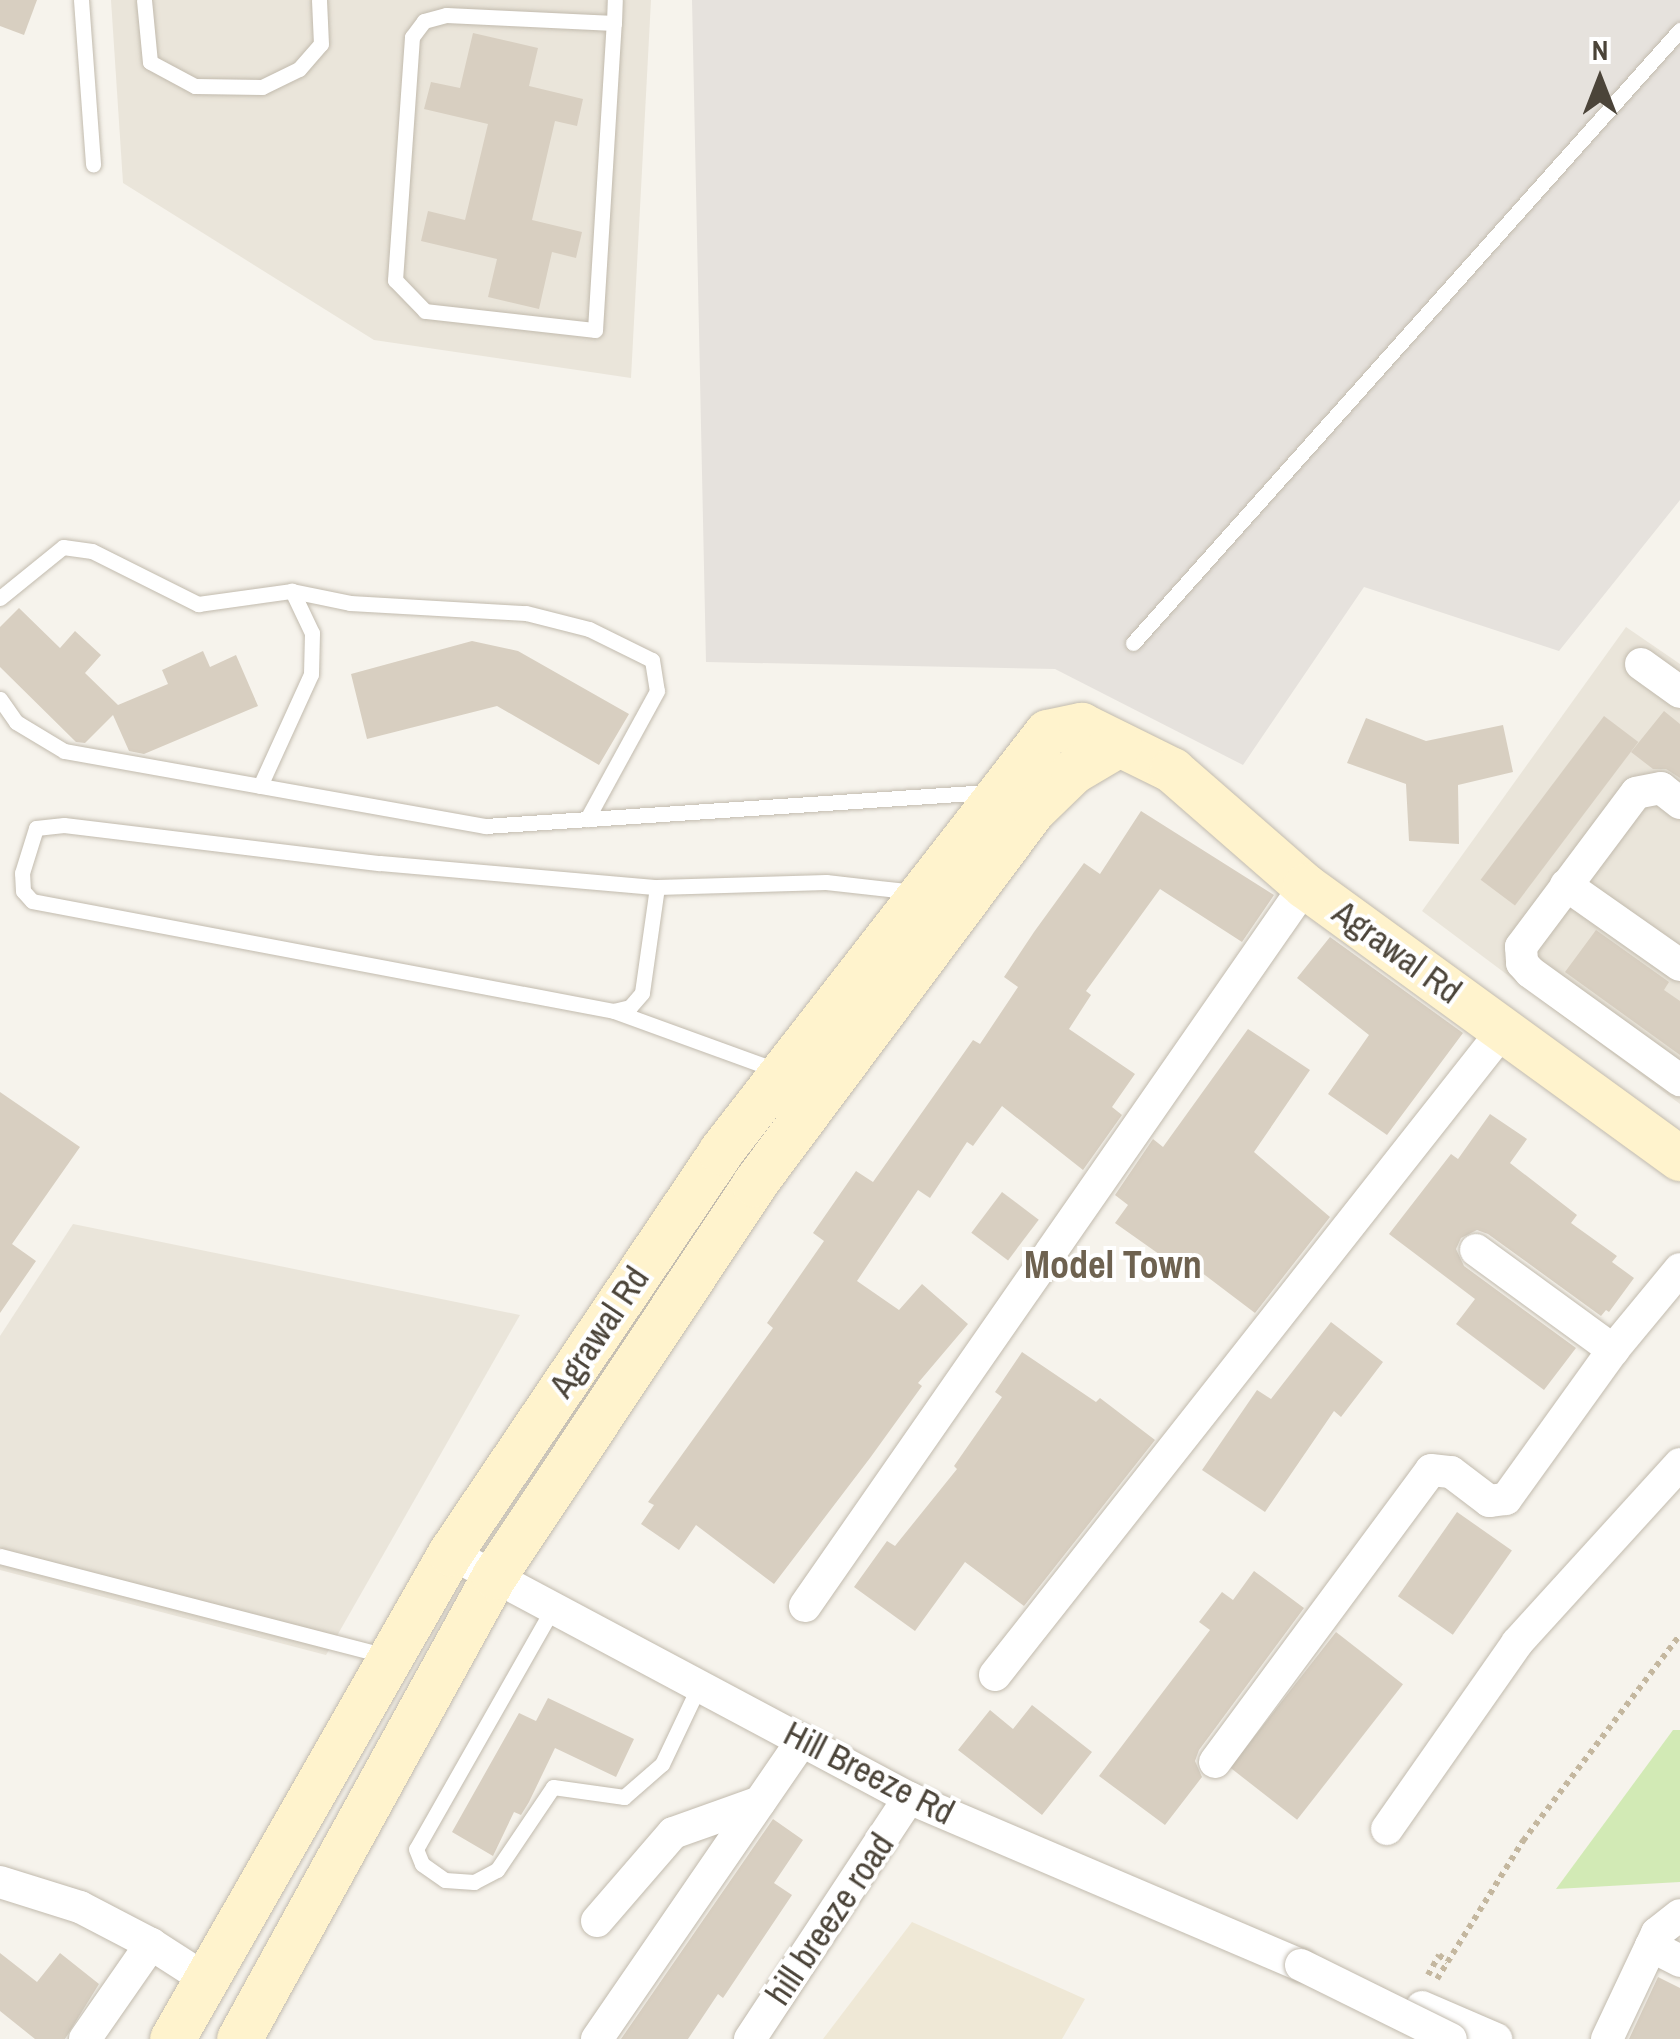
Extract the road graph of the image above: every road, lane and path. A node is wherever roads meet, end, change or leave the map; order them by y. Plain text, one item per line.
1 (81, 0) edge
2 (144, 0) edge
3 (319, 0) edge
4 (615, 0) edge
5 (614, 23) junction
6 (1680, 30) edge
7 (94, 165) dead end
8 (292, 591) junction
9 (0, 598) edge
10 (1133, 643) dead end
11 (1642, 664) dead end
12 (1680, 692) edge
13 (0, 699) edge
14 (1119, 744) junction
15 (260, 786) junction
16 (997, 791) junction
17 (1680, 803) edge
18 (587, 819) junction
19 (1566, 884) junction
20 (1306, 886) junction
21 (657, 888) junction
22 (919, 892) junction
23 (1680, 965) edge
24 (614, 1010) junction
25 (1504, 1028) junction
26 (782, 1072) junction
27 (1680, 1080) edge
28 (1680, 1158) edge
29 (1476, 1250) dead end
30 (1680, 1269) edge
31 (1613, 1350) junction
32 (1680, 1464) edge
33 (450, 1553) junction
34 (0, 1556) edge
35 (494, 1576) junction
36 (804, 1606) dead end
37 (553, 1608) junction
38 (1680, 1636) edge
39 (391, 1657) junction
40 (996, 1675) dead end
41 (699, 1686) junction
42 (802, 1741) junction
43 (1215, 1762) dead end
44 (910, 1798) junction
45 (760, 1802) junction
46 (1386, 1828) dead end
47 (0, 1882) edge
48 (1680, 1914) edge
49 (597, 1921) dead end
50 (1470, 1926) dead end
51 (152, 1944) junction
52 (1665, 1953) edge
53 (206, 1980) junction
54 (1420, 2006) dead end
55 (84, 2039) edge
56 (172, 2039) edge
57 (239, 2039) edge
58 (597, 2039) edge
59 (750, 2039) edge
60 (1450, 2039) edge
61 (1496, 2039) edge
62 (1606, 2039) edge

1 - 7 lane
2 - 3 lane
4 - 5 lane
5 - 5 lane
6 - 10 lane
8 - 9 lane
8 - 15 lane
8 - 18 lane
11 - 12 street
13 - 15 lane
14 - 16 street, Agrawal Rd
14 - 20 street, Agrawal Rd
14 - 35 street, Agrawal Rd
15 - 18 lane
16 - 18 lane
16 - 22 street, Agrawal Rd
17 - 19 street
19 - 23 street
19 - 27 street
20 - 25 street, Agrawal Rd
20 - 36 street
21 - 22 lane
21 - 24 lane
21 - 24 lane
22 - 26 street, Agrawal Rd
24 - 26 lane
25 - 28 street, Agrawal Rd
25 - 40 street
26 - 33 street, Agrawal Rd
29 - 31 street
30 - 31 street
31 - 43 street
32 - 46 street
33 - 35 street, Hill Breeze Rd
33 - 39 street, Agrawal Rd
34 - 39 lane
35 - 37 street, Hill Breeze Rd
35 - 57 street, Agrawal Rd
37 - 41 street, Hill Breeze Rd
37 - 41 lane
38 - 50 path
39 - 53 street, Agrawal Rd
41 - 42 street, Hill Breeze Rd
42 - 44 street, Hill Breeze Rd
42 - 45 street
44 - 59 street, hill breeze road
44 - 60 street, Hill Breeze Rd, bridge
45 - 49 street
45 - 58 street
47 - 51 street
48 - 52 street
51 - 53 street
51 - 55 street
52 - 62 street
53 - 56 street, Agrawal Rd
54 - 61 street

